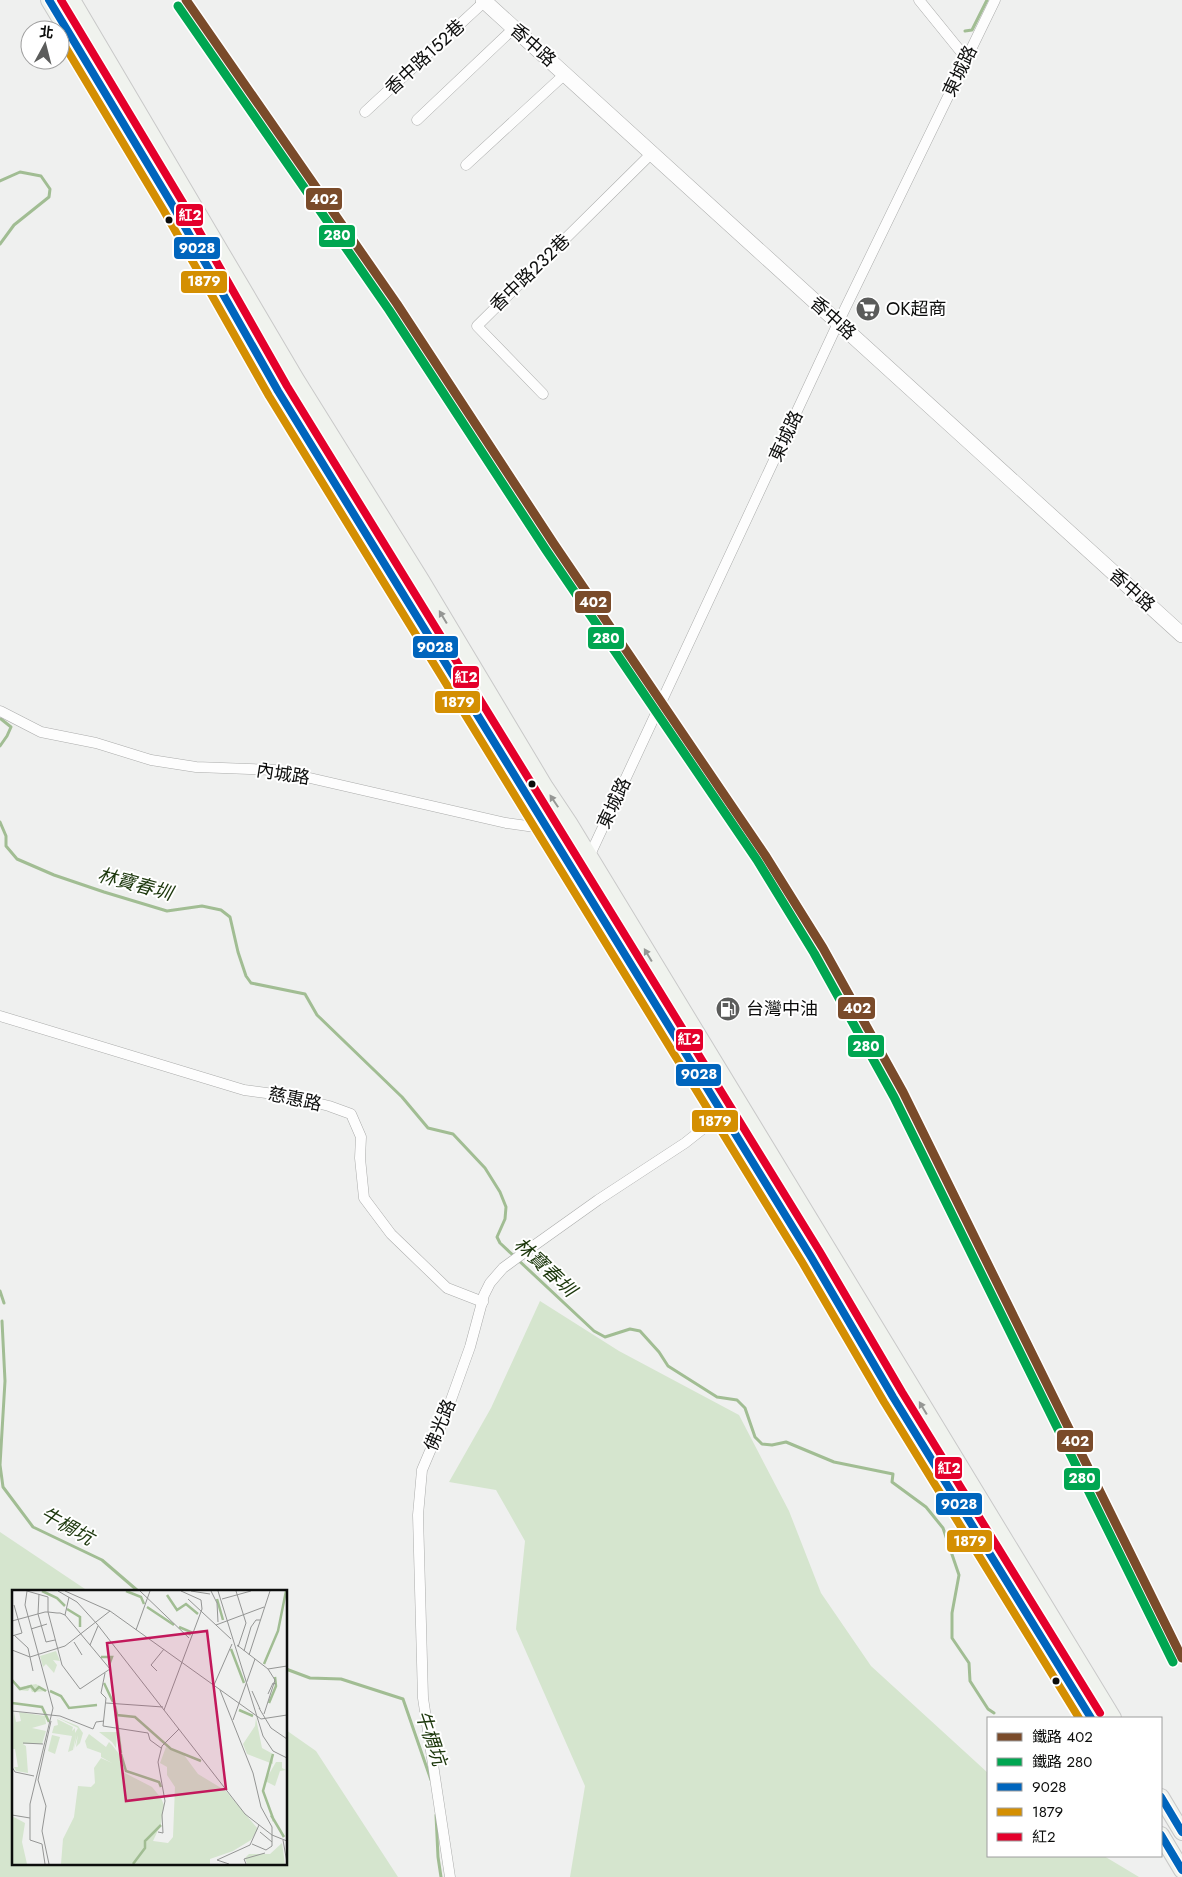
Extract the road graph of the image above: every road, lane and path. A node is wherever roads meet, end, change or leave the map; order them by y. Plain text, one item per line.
1 (50, 0) edge
2 (72, 0) edge
3 (484, 0) edge
4 (919, 0) edge
5 (995, 0) edge
6 (514, 28) junction
7 (966, 58) junction
8 (565, 74) junction
9 (365, 112) dead end
10 (418, 120) dead end
11 (652, 153) junction
12 (466, 165) dead end
13 (189, 197) junction
14 (173, 206) junction
15 (838, 323) junction
16 (297, 381) junction
17 (278, 391) junction
18 (543, 394) dead end
19 (1182, 636) edge
20 (0, 711) edge
21 (569, 823) junction
22 (549, 829) junction
23 (589, 857) junction
24 (573, 868) junction
25 (0, 1016) edge
26 (740, 1106) junction
27 (723, 1113) junction
28 (482, 1302) junction
29 (1090, 1717) edge
30 (1112, 1717) edge
31 (1162, 1799) edge
32 (1182, 1832) edge
33 (1162, 1837) edge
34 (1182, 1870) edge
35 (450, 1877) edge

1 - 14 main road
2 - 13 main road
3 - 6 street, 香中路
3 - 9 street, 香中路152巷
4 - 7 street
5 - 7 street, 東城路
6 - 8 street, 香中路
6 - 10 street
7 - 15 street, 東城路
8 - 11 street, 香中路
8 - 12 street
11 - 15 street, 香中路
11 - 18 street, 香中路232巷
13 - 14 main road
13 - 16 main road
14 - 17 main road
15 - 19 street, 香中路
15 - 23 street, 東城路
16 - 17 main road
21 -> 16 main road
17 - 22 main road
20 - 22 street, 內城路
21 - 22 street, 內城路
21 - 23 main road
22 - 24 main road
23 - 24 street
26 -> 23 main road
24 - 27 main road
25 - 28 street, 慈惠路
26 - 27 street, 佛光路
30 -> 26 main road
27 - 28 street, 佛光路
27 - 29 main road
28 - 35 street, 佛光路
31 - 32 main road
33 - 34 main road

